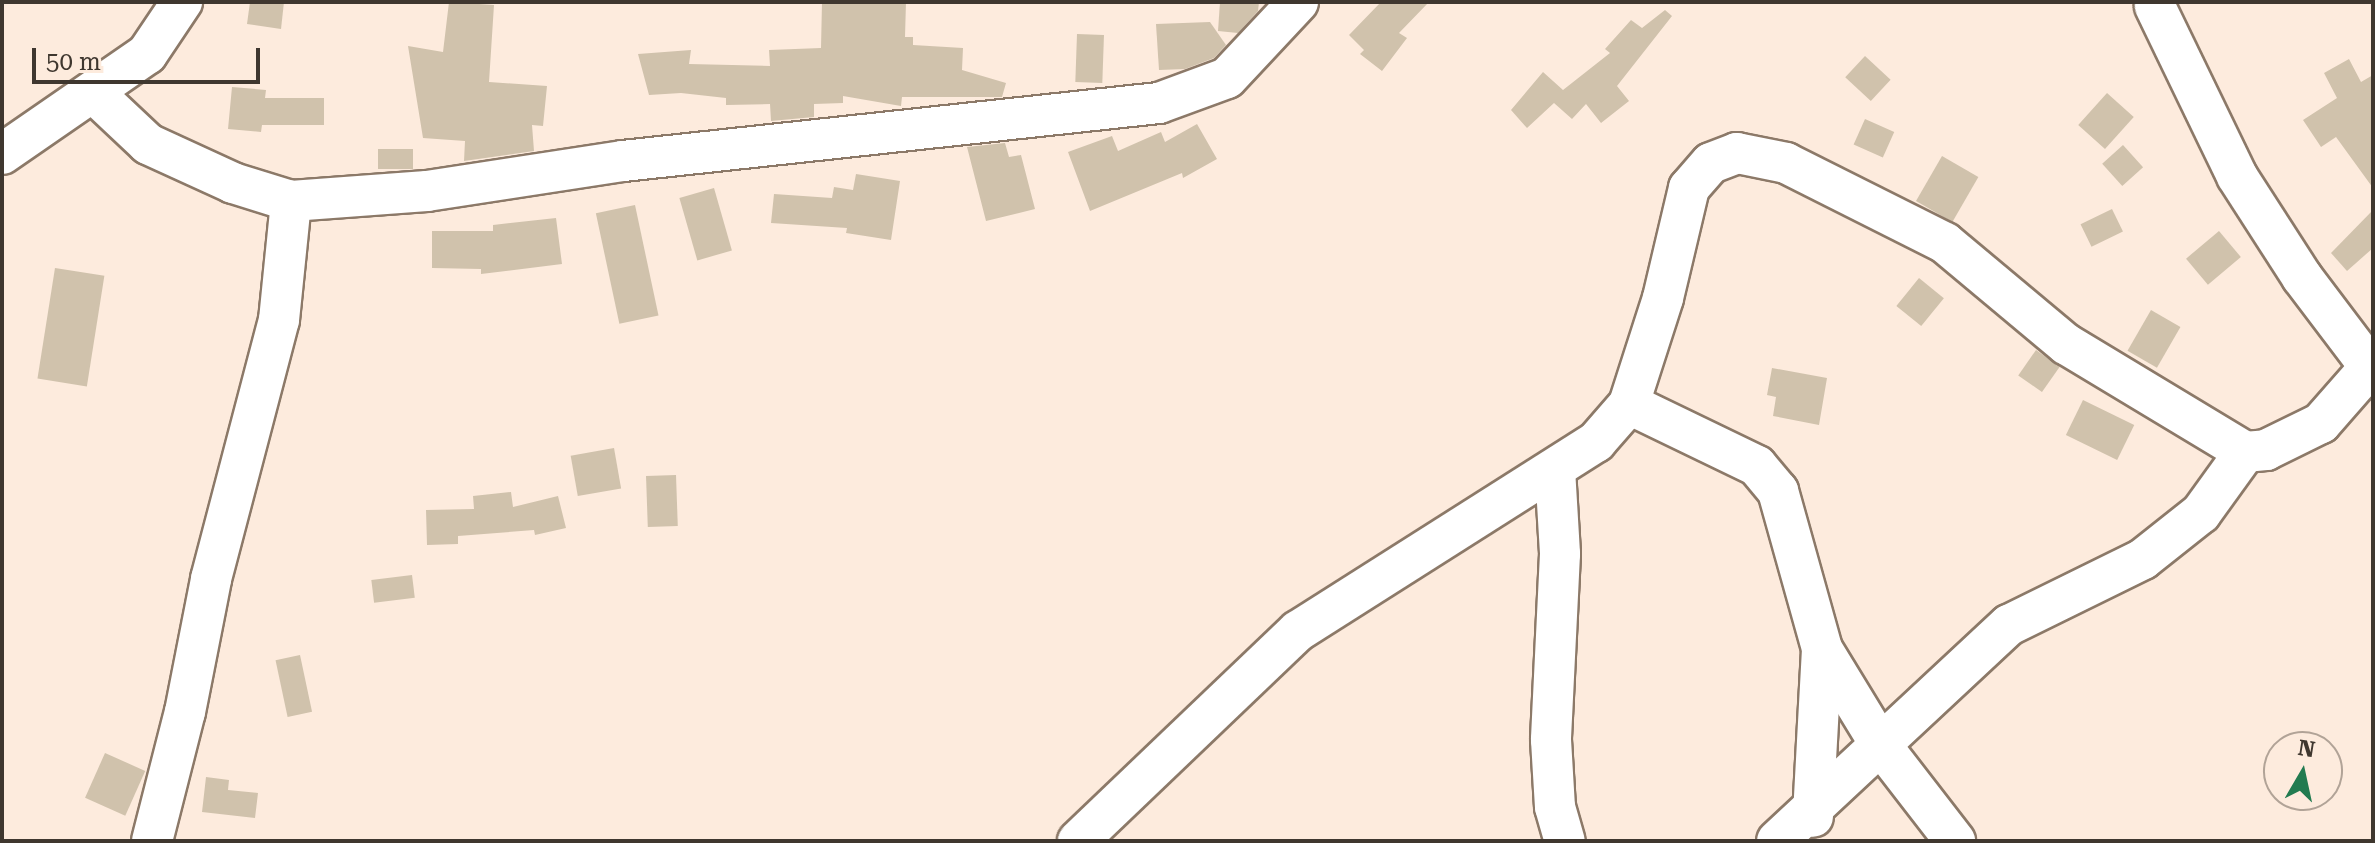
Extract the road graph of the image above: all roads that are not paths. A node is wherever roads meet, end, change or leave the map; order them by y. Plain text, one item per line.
1 (182, 2) edge
2 (1298, 2) edge
3 (2155, 6) dead end
4 (95, 94) junction
5 (2, 154) edge
6 (291, 201) junction
7 (2372, 366) edge
8 (1629, 404) junction
9 (2245, 452) junction
10 (1555, 469) junction
11 (1822, 649) junction
12 (1880, 744) junction
13 (1813, 823) edge
14 (152, 841) edge
15 (1078, 841) edge
16 (1565, 841) edge
17 (1777, 841) edge
18 (1955, 841) edge

1 - 4 street
2 - 6 street
3 - 7 street
4 - 5 street
4 - 6 street
6 - 14 street
7 - 9 street
8 - 9 street
8 - 10 street
8 - 11 street
9 - 12 street
10 - 15 street
10 - 16 street
11 - 12 street
11 - 13 street
12 - 13 street
12 - 18 street
13 - 17 street

